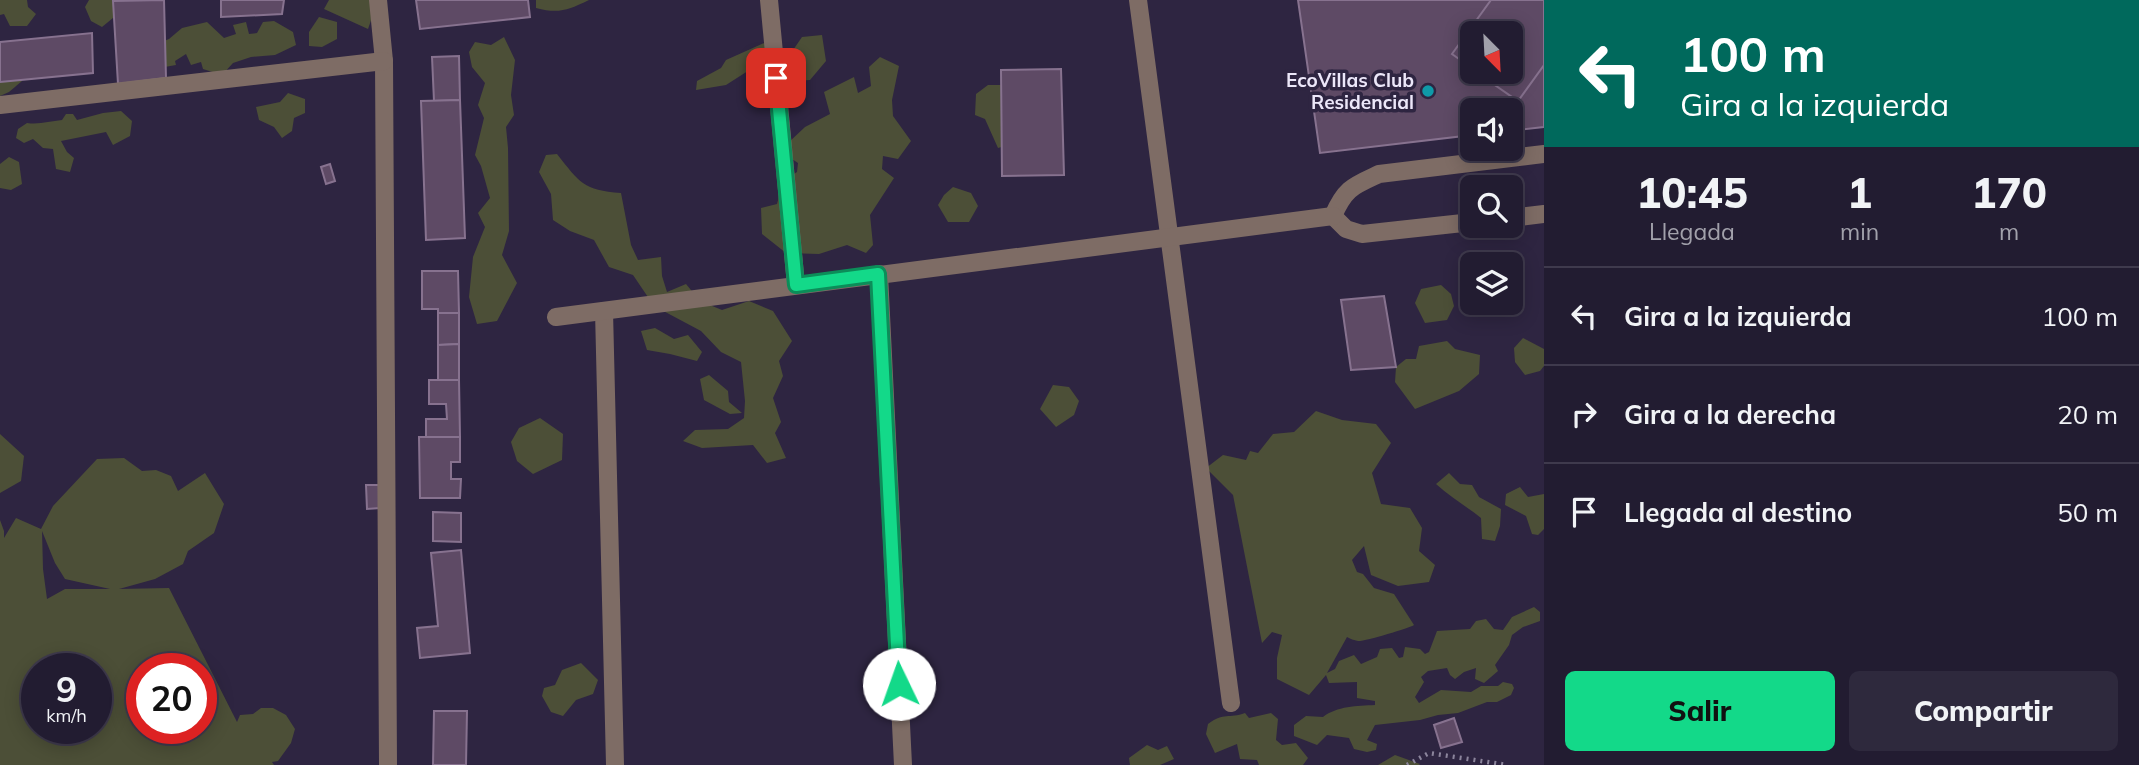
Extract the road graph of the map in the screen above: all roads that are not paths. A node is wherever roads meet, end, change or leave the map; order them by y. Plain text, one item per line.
1 (379, 0) edge
2 (769, 0) edge
3 (1138, 0) edge
4 (384, 61) junction
5 (0, 105) edge
6 (1544, 154) edge
7 (1544, 214) edge
8 (1333, 216) junction
9 (1523, 216) edge
10 (1460, 223) edge
11 (1169, 238) junction
12 (878, 274) junction
13 (796, 285) junction
14 (604, 311) junction
15 (556, 317) dead end
16 (1231, 703) dead end
17 (388, 765) edge
18 (615, 765) edge
19 (903, 765) edge

1 - 4 street
2 - 13 street
3 - 11 street
4 - 5 street
4 - 17 street
6 - 8 street
7 - 9 street
8 - 10 street
8 - 11 street
11 - 12 street
11 - 16 street
12 - 13 street
12 - 19 street
13 - 14 street
14 - 15 street
14 - 18 street

